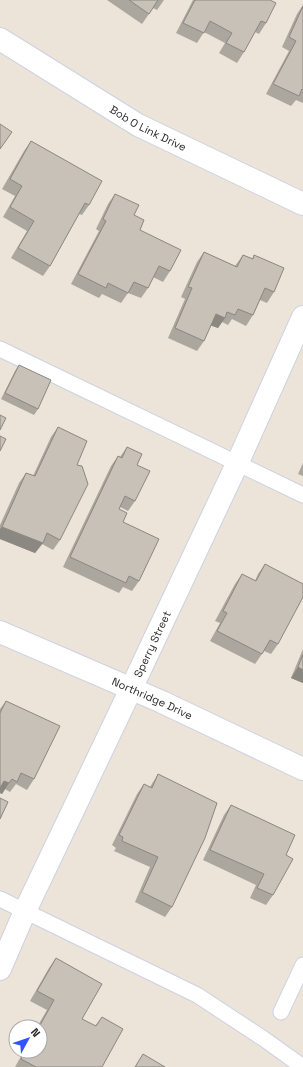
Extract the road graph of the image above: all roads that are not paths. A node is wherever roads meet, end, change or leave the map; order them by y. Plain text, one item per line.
1 (0, 39) edge
2 (303, 204) edge
3 (303, 317) edge
4 (0, 349) edge
5 (237, 464) junction
6 (303, 495) edge
7 (0, 632) edge
8 (131, 689) junction
9 (303, 769) edge
10 (0, 899) edge
11 (25, 911) junction
12 (303, 965) edge
13 (0, 969) edge
14 (281, 1012) dead end
15 (303, 1067) edge

1 - 2 street, Bob O Link Drive
3 - 5 street, Sperry Street
4 - 5 lane
5 - 6 lane
5 - 8 street, Sperry Street
7 - 8 street, Northridge Drive
8 - 9 street, Northridge Drive
8 - 11 street, Sperry Street
10 - 11 lane
11 - 13 street, Sperry Street
11 - 15 lane
12 - 14 lane

